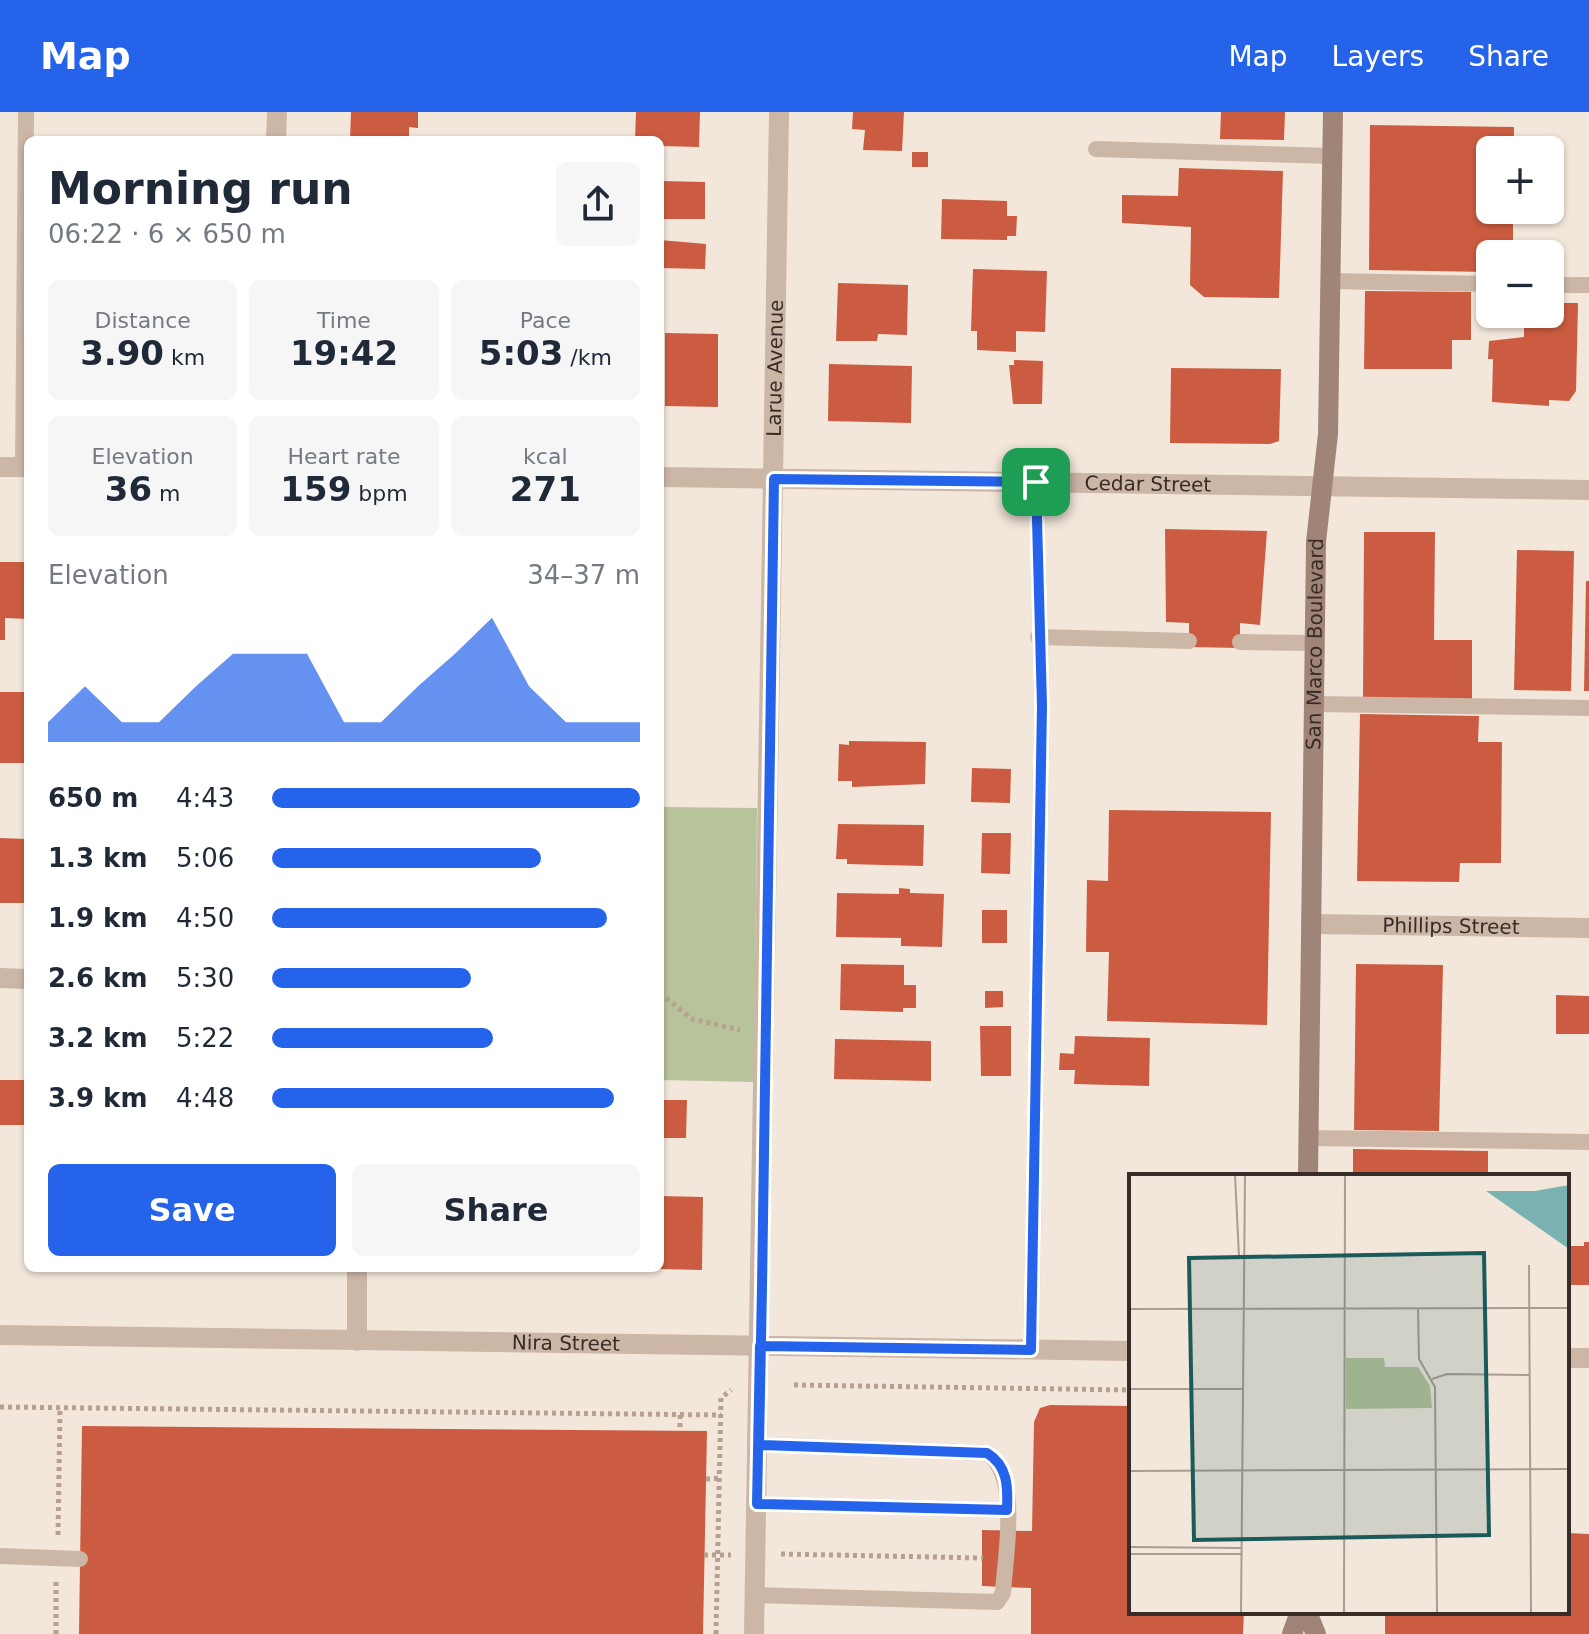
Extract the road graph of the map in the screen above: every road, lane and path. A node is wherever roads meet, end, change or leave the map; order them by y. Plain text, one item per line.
1 (26, 112) edge
2 (277, 112) edge
3 (779, 112) edge
4 (1333, 112) edge
5 (26, 136) edge
6 (276, 136) edge
7 (1096, 149) dead end
8 (1332, 156) junction
9 (1331, 281) junction
10 (1476, 284) edge
11 (1564, 285) edge
12 (1589, 285) edge
13 (0, 467) edge
14 (24, 467) edge
15 (664, 477) edge
16 (774, 479) junction
17 (1036, 482) junction
18 (1322, 487) junction
19 (1589, 490) edge
20 (1038, 637) junction
21 (1189, 641) dead end
22 (1240, 642) dead end
23 (1315, 643) junction
24 (1314, 704) junction
25 (1589, 708) edge
26 (1311, 924) junction
27 (1589, 928) edge
28 (0, 978) edge
29 (24, 979) edge
30 (664, 996) edge
31 (765, 1031) junction
32 (1309, 1138) junction
33 (1589, 1142) edge
34 (1308, 1174) edge
35 (357, 1272) edge
36 (0, 1335) edge
37 (357, 1341) junction
38 (760, 1346) junction
39 (1031, 1350) junction
40 (1129, 1351) edge
41 (794, 1385) dead end
42 (731, 1390) dead end
43 (1129, 1390) edge
44 (0, 1407) edge
45 (60, 1408) junction
46 (680, 1415) junction
47 (721, 1415) junction
48 (680, 1431) dead end
49 (759, 1445) junction
50 (720, 1478) junction
51 (706, 1479) dead end
52 (757, 1504) junction
53 (1007, 1510) junction
54 (58, 1539) dead end
55 (776, 1554) dead end
56 (704, 1555) dead end
57 (718, 1555) junction
58 (742, 1555) dead end
59 (0, 1556) edge
60 (1005, 1558) junction
61 (80, 1559) dead end
62 (56, 1581) dead end
63 (753, 1595) junction
64 (1299, 1614) edge
65 (1308, 1614) edge
66 (56, 1634) edge
67 (716, 1634) edge
68 (754, 1634) edge
69 (1292, 1634) edge
70 (1316, 1634) edge

1 - 5 lane
2 - 6 street
3 - 16 street, Larue Avenue
4 - 8 main road, San Marco Boulevard
7 - 8 lane
8 - 9 main road, San Marco Boulevard
9 - 10 lane
9 - 18 main road, San Marco Boulevard
11 - 12 lane
13 - 14 street
15 - 16 street, Cedar Street
16 - 17 street, Cedar Street
16 - 31 street, Larue Avenue
17 - 18 street, Cedar Street
17 - 20 lane
18 - 19 street, Cedar Street
18 - 23 main road, San Marco Boulevard
20 - 21 lane
20 - 39 lane
22 - 23 lane
23 - 24 main road, San Marco Boulevard
24 - 25 lane
24 - 26 main road, San Marco Boulevard
26 - 27 street, Phillips Street
26 - 32 main road, San Marco Boulevard
28 - 29 street
30 - 31 path
31 - 38 street, Larue Avenue
32 - 33 lane
32 - 34 main road, San Marco Boulevard
35 - 37 street
36 - 37 street, Nira Street
37 - 38 street, Nira Street
38 - 39 street, Nira Street
38 - 49 street, Larue Avenue
39 - 40 street, Nira Street
41 - 43 path
42 - 47 path
44 - 45 path
45 - 46 path
45 - 54 path
46 - 47 path
46 - 48 path
47 - 50 path
49 - 52 street, Larue Avenue
49 - 53 lane
50 - 51 path
50 - 57 path
52 - 53 lane
52 - 63 street, Larue Avenue
53 - 60 lane
55 - 60 path
56 - 57 path
57 - 58 path
57 - 67 path
59 - 61 lane
60 - 63 lane
62 - 66 path
63 - 68 street, Larue Avenue
64 - 69 main road
65 - 70 main road

